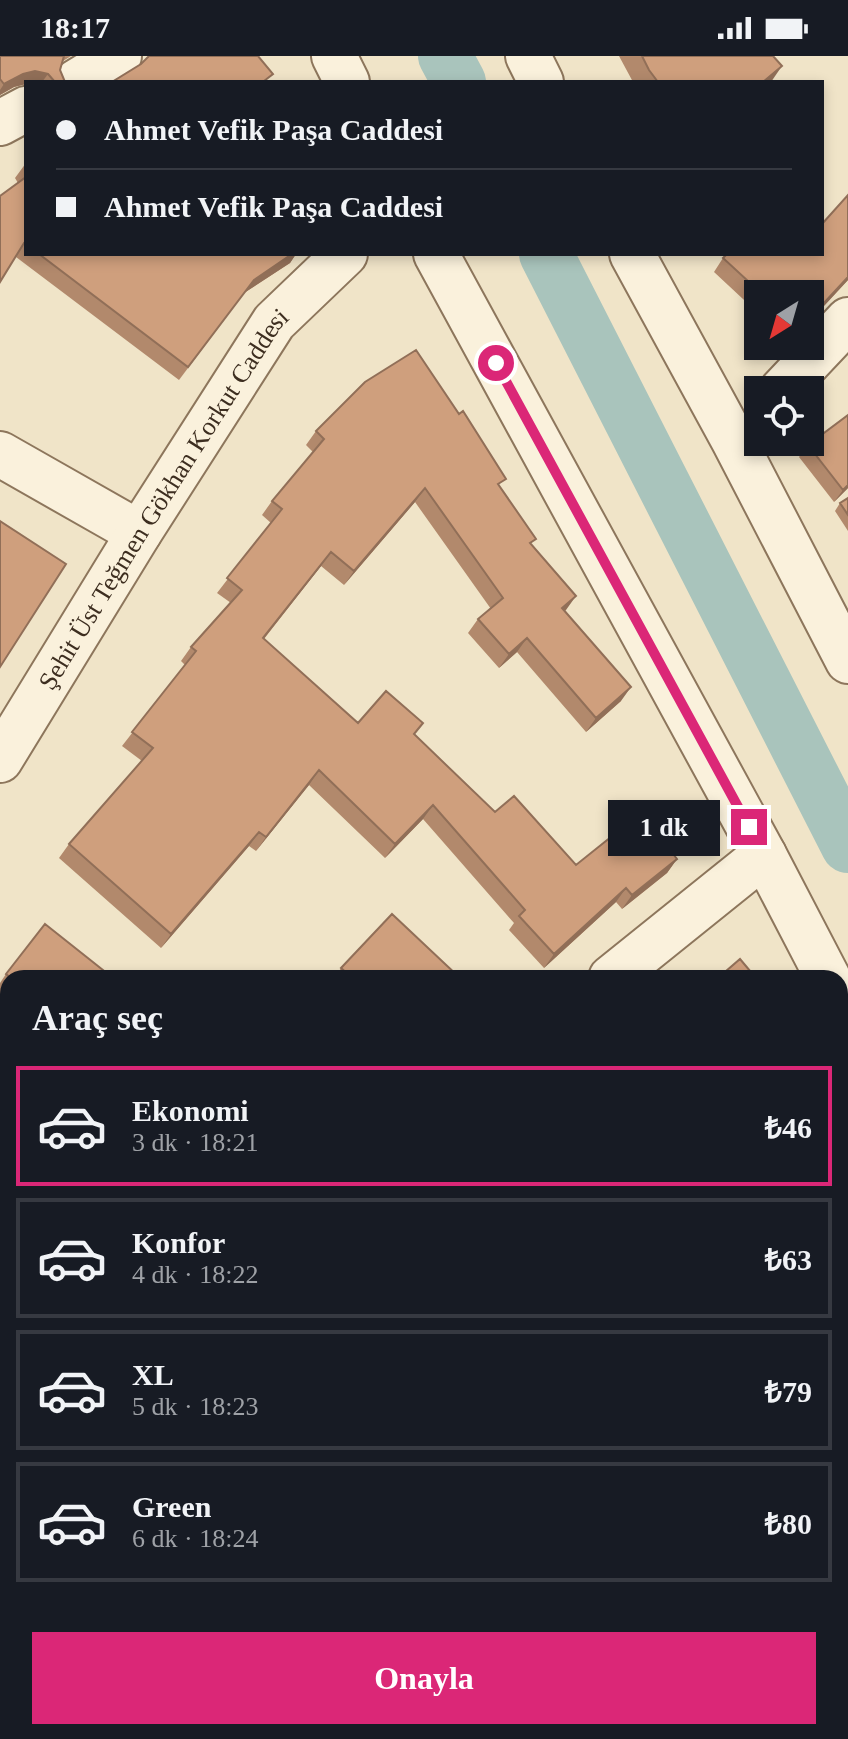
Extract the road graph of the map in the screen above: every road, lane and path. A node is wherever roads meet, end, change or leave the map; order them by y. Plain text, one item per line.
1 (119, 56) edge
2 (334, 56) edge
3 (528, 56) edge
4 (79, 80) edge
5 (346, 80) edge
6 (540, 80) edge
7 (24, 110) edge
8 (0, 123) edge
9 (343, 256) edge
10 (437, 256) edge
11 (633, 256) edge
12 (848, 320) edge
13 (795, 376) edge
14 (744, 425) edge
15 (0, 454) edge
16 (758, 456) edge
17 (139, 533) junction
18 (848, 661) edge
19 (0, 760) edge
20 (764, 855) junction
21 (621, 970) edge
22 (824, 970) edge

1 - 4 street
2 - 5 street
3 - 6 street
7 - 8 street
9 - 17 street, Şehit Üst Teğmen Gökhan Korkut Caddesi
10 - 20 street
11 - 14 street
12 - 13 street
15 - 17 street
16 - 18 street
17 - 19 street, Şehit Üst Teğmen Gökhan Korkut Caddesi
20 - 21 street
20 - 22 street

